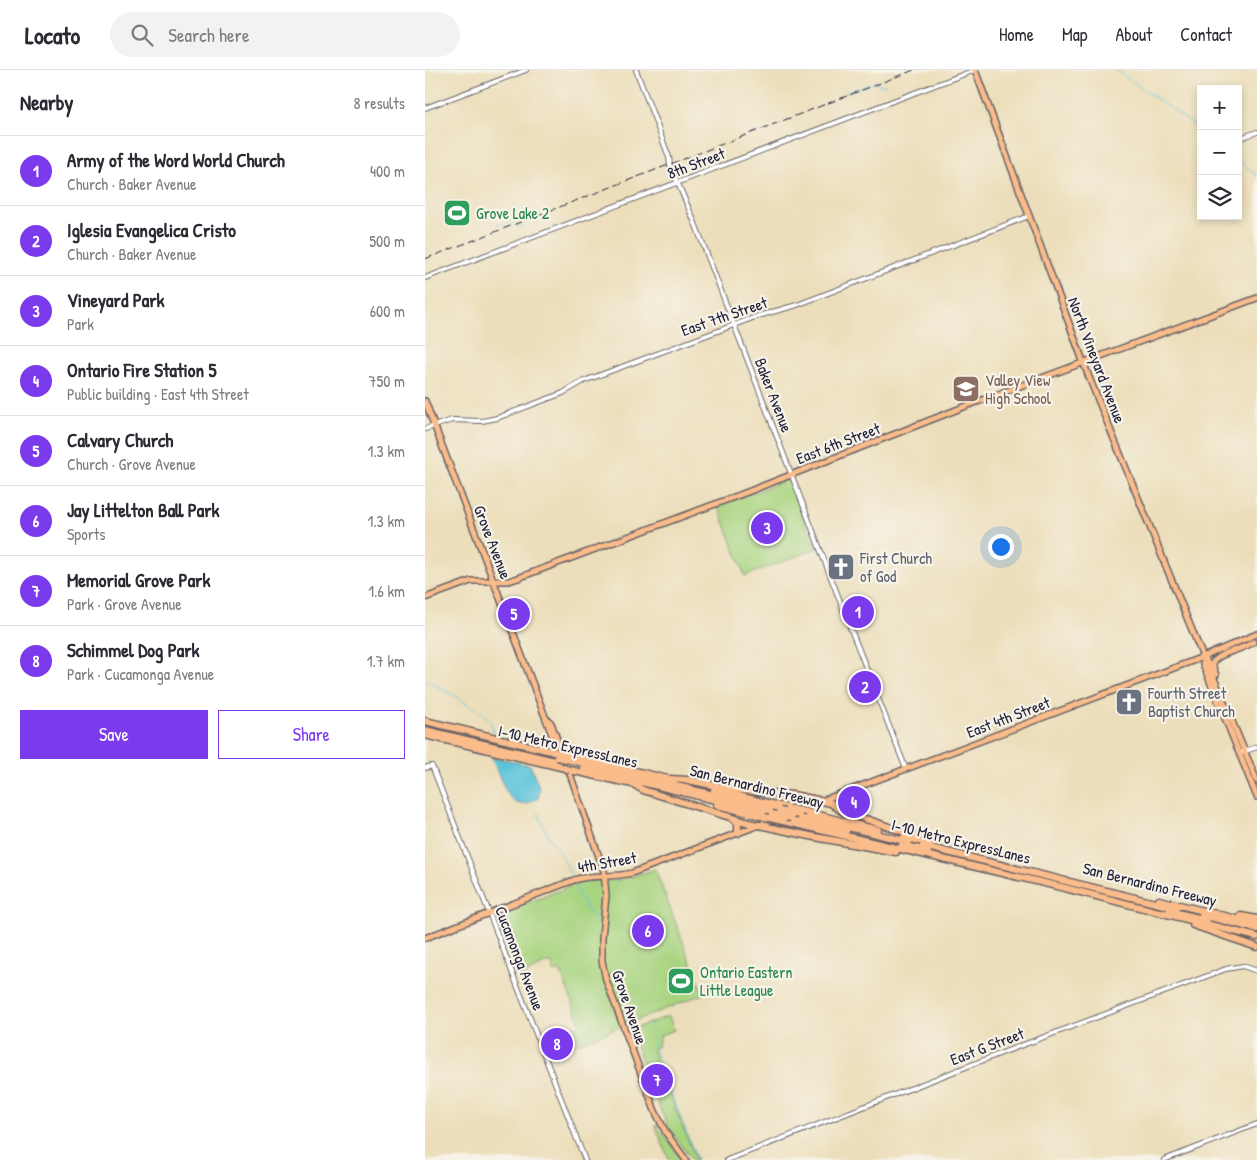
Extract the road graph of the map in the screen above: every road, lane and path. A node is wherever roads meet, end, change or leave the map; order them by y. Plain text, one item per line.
1 (526, 70) edge
2 (636, 70) edge
3 (975, 70) edge
4 (425, 108) edge
5 (1257, 132) edge
6 (1242, 138) edge
7 (679, 183) junction
8 (1029, 216) junction
9 (425, 278) edge
10 (1257, 298) edge
11 (734, 325) junction
12 (1083, 363) junction
13 (425, 401) edge
14 (435, 425) junction
15 (425, 429) edge
16 (791, 474) junction
17 (494, 581) junction
18 (425, 598) edge
19 (1257, 634) edge
20 (1255, 641) edge
21 (1203, 657) junction
22 (1218, 688) junction
23 (1216, 696) junction
24 (1232, 718) junction
25 (425, 721) edge
26 (425, 726) edge
27 (425, 730) edge
28 (425, 735) edge
29 (1257, 747) edge
30 (1242, 752) junction
31 (558, 756) junction
32 (568, 766) junction
33 (425, 768) edge
34 (906, 769) junction
35 (670, 779) junction
36 (1257, 781) edge
37 (635, 785) junction
38 (1257, 797) edge
39 (822, 801) junction
40 (725, 815) junction
41 (759, 825) junction
42 (738, 833) junction
43 (929, 843) junction
44 (913, 852) junction
45 (605, 876) junction
46 (1191, 908) junction
47 (489, 913) junction
48 (1184, 919) junction
49 (1257, 919) edge
50 (1257, 924) edge
51 (1257, 929) edge
52 (1257, 933) edge
53 (1257, 937) edge
54 (425, 938) edge
55 (1257, 947) edge
56 (1257, 971) edge
57 (1257, 1124) edge
58 (585, 1160) edge
59 (685, 1160) edge
60 (727, 1160) edge
61 (1163, 1160) edge

1 - 4 street
2 - 7 street, Baker Avenue
3 - 7 street, 8th Street
3 - 8 main road, North Vineyard Avenue
5 - 6 street
7 - 9 street, 8th Street
7 - 11 street, Baker Avenue
8 - 11 street, East 7th Street
8 - 12 main road, North Vineyard Avenue
10 - 12 main road, East 6th Street
11 - 14 street, East 7th Street
11 - 16 street, Baker Avenue
12 - 16 main road, East 6th Street
12 - 21 main road, North Vineyard Avenue
13 - 14 main road, Grove Avenue
14 - 15 street, East 7th Street
14 - 17 main road, Grove Avenue
16 - 17 main road, East 6th Street
16 - 34 street, Baker Avenue
17 - 18 main road, East 6th Street
17 - 31 main road, Grove Avenue
19 - 21 main road, East 4th Street
20 - 21 main road, East 4th Street
20 - 22 main road
21 - 22 main road, North Vineyard Avenue
21 - 23 main road, North Vineyard Avenue
21 - 34 main road, East 4th Street
22 - 24 main road, North Vineyard Avenue
23 - 24 main road
23 - 30 main road, North Vineyard Avenue
24 - 30 main road, North Vineyard Avenue
25 - 31 highway, San Bernardino Freeway
26 - 31 highway, I-10 Metro ExpressLanes
27 - 31 highway, I-10 Metro ExpressLanes
28 - 31 highway, San Bernardino Freeway
29 - 30 street
30 - 36 main road, North Vineyard Avenue
30 - 38 main road, North Vineyard Avenue
31 - 32 highway, San Bernardino Freeway, bridge
31 - 32 highway, San Bernardino Freeway, bridge
32 - 35 highway, San Bernardino Freeway
32 - 37 highway, San Bernardino Freeway
32 - 45 main road, Grove Avenue
32 - 51 highway, I-10 Metro ExpressLanes, bridge
32 - 52 highway, I-10 Metro ExpressLanes, bridge
33 - 47 street, Cucamonga Avenue
34 - 39 main road, East 4th Street
35 - 39 highway
35 - 43 highway, San Bernardino Freeway, bridge
37 - 40 highway
37 - 44 highway, San Bernardino Freeway, bridge
39 - 41 main road, 4th Street
39 - 43 highway
40 - 41 highway
40 - 42 highway
41 - 42 main road, 4th Street
41 - 44 highway
42 - 45 main road, 4th Street
43 - 46 highway, San Bernardino Freeway
44 - 48 highway, San Bernardino Freeway
45 - 47 main road, 4th Street
45 - 59 main road, Grove Avenue
46 - 49 highway
46 - 50 highway, San Bernardino Freeway
47 - 54 main road, 4th Street
47 - 58 street, Cucamonga Avenue
48 - 53 highway, San Bernardino Freeway
48 - 55 highway
56 - 60 street, East G Street
57 - 61 street

